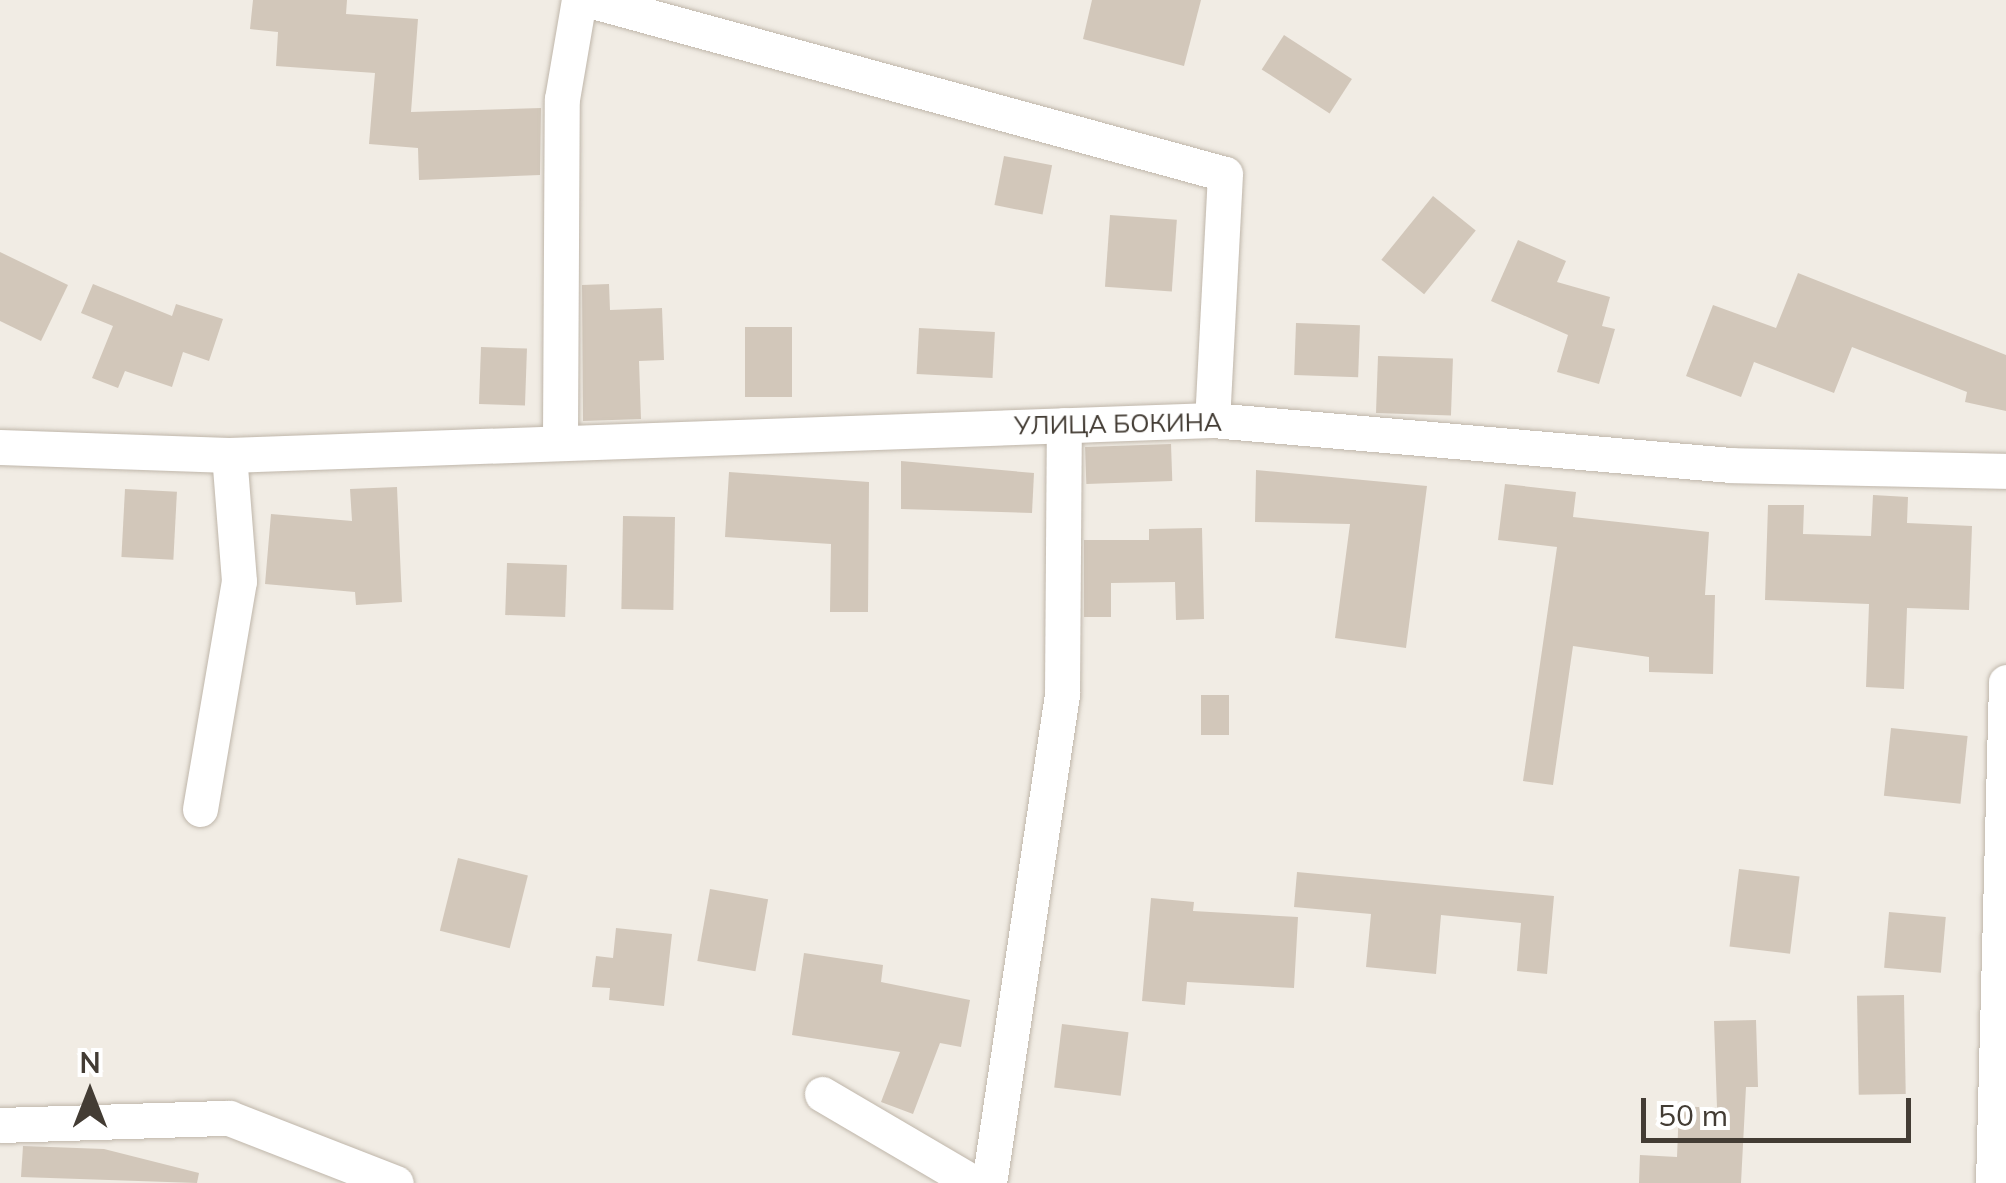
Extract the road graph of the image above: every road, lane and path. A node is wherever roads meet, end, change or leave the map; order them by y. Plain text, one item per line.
1 (579, 0) edge
2 (588, 0) edge
3 (1212, 420) junction
4 (1064, 425) junction
5 (560, 438) junction
6 (0, 447) edge
7 (229, 455) junction
8 (2006, 471) edge
9 (2006, 682) edge
10 (200, 809) dead end
11 (822, 1094) dead end
12 (0, 1125) edge
13 (396, 1183) edge
14 (974, 1183) edge
15 (988, 1183) edge
16 (1993, 1183) edge

1 - 5 street
2 - 3 street
3 - 4 street, УЛИЦА БОКИНА
3 - 8 street, УЛИЦА БОКИНА
4 - 5 street, УЛИЦА БОКИНА
4 - 15 street
5 - 7 street, УЛИЦА БОКИНА
6 - 7 street, УЛИЦА БОКИНА
7 - 10 street
9 - 16 street
11 - 14 street
12 - 13 street

